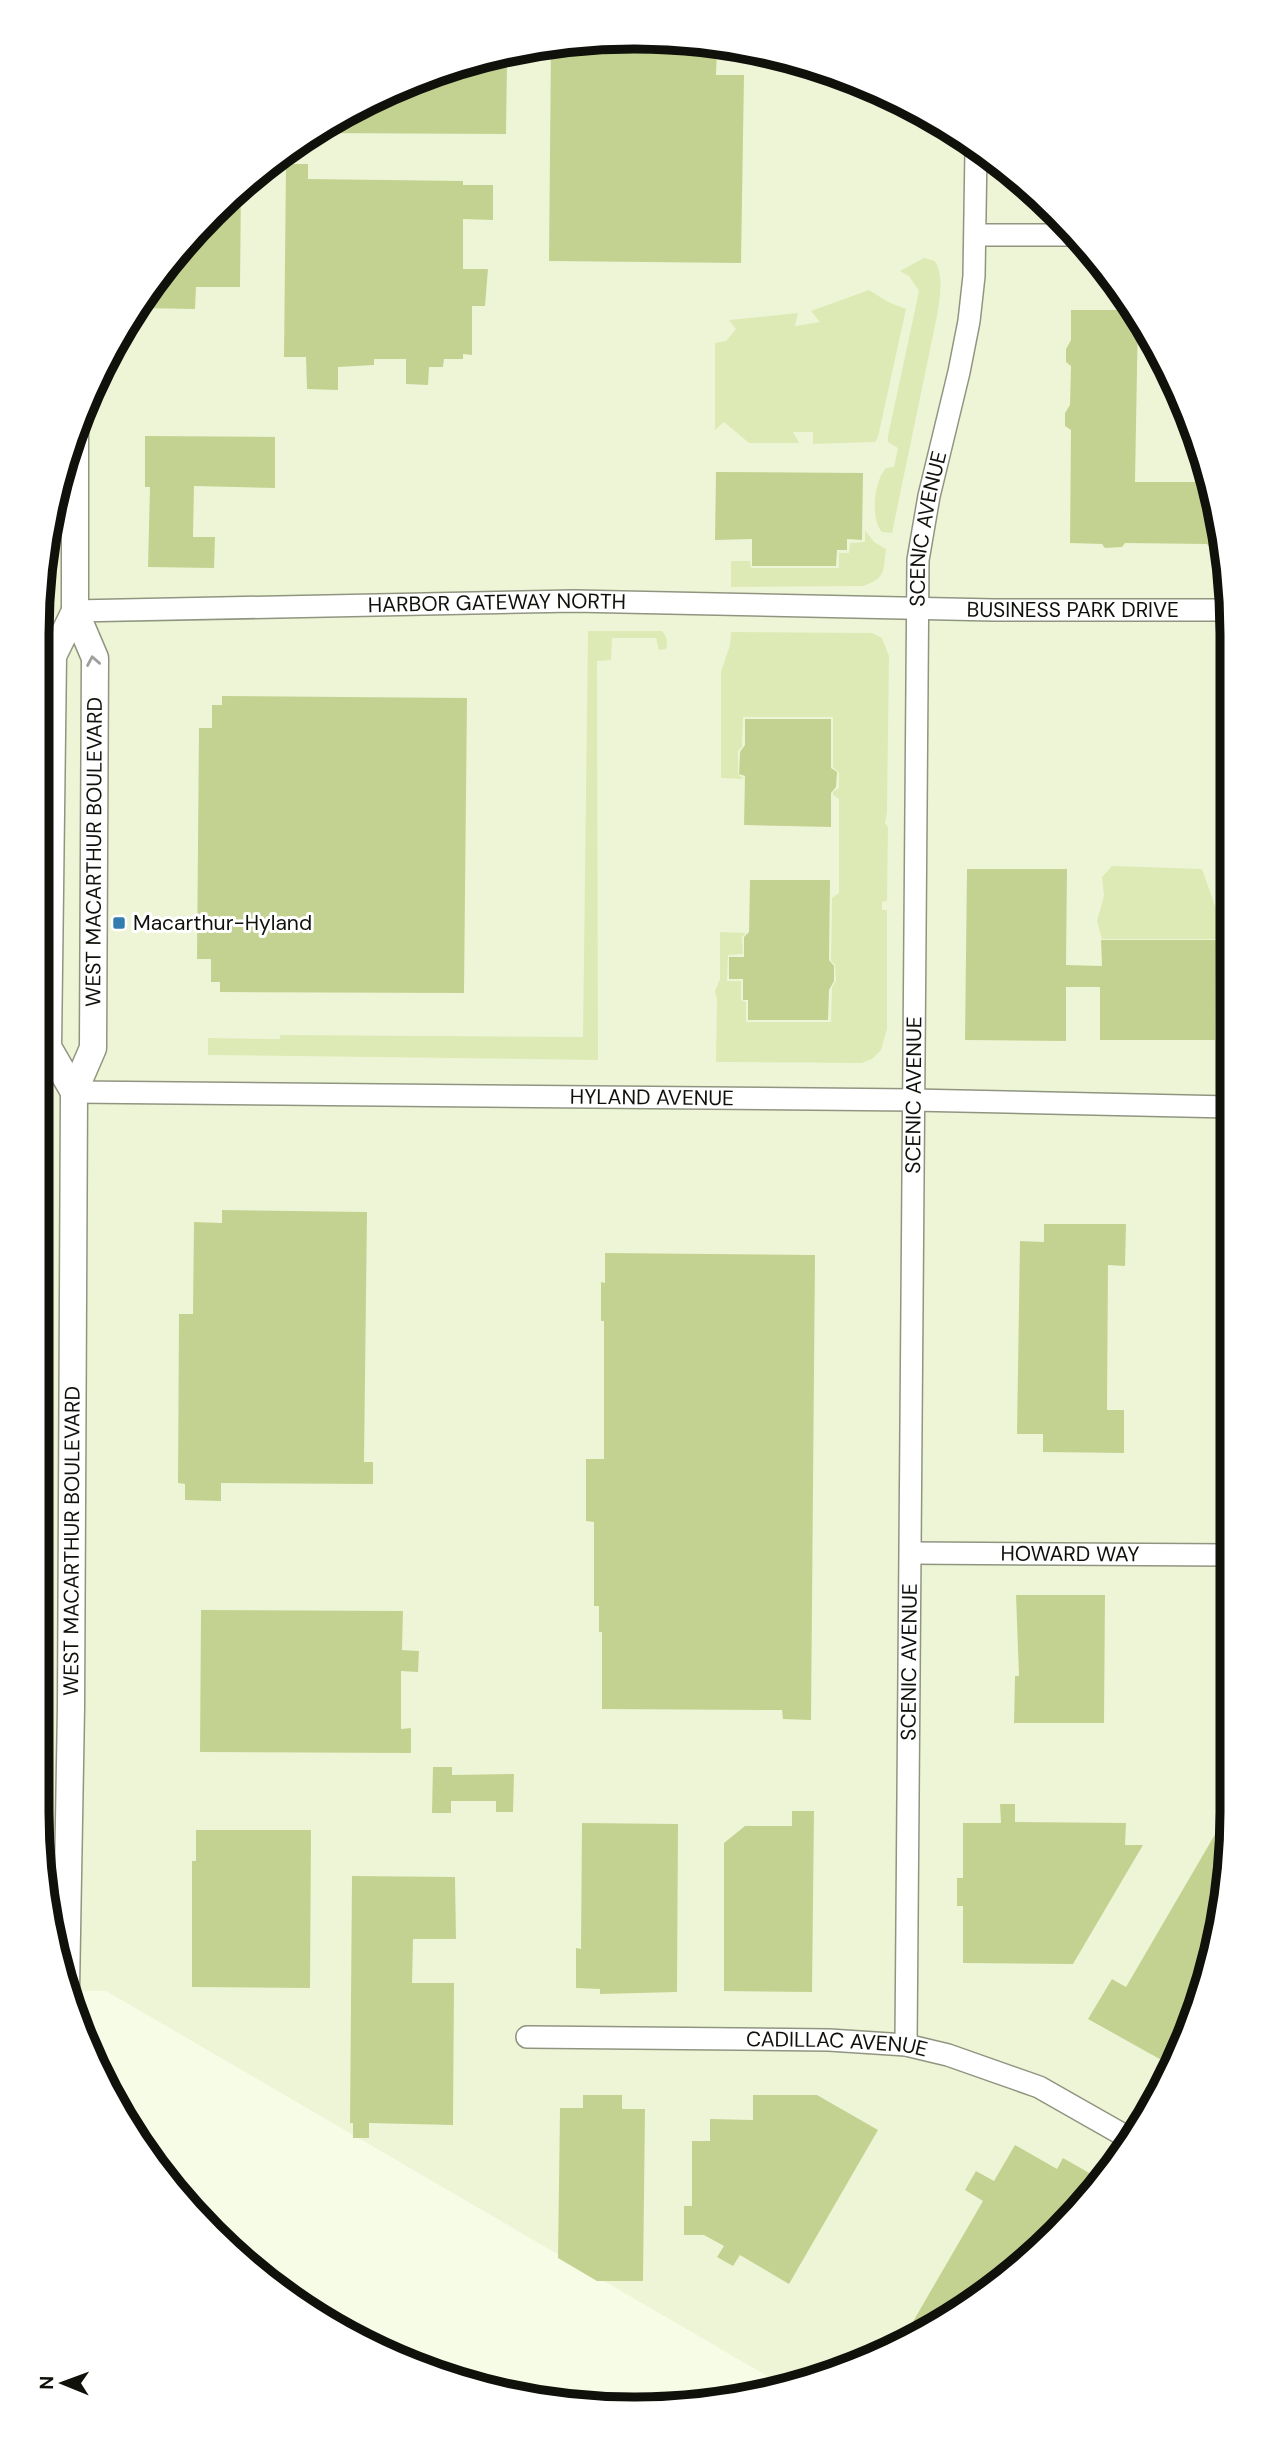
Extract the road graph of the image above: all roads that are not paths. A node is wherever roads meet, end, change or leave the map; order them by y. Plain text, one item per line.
1 (976, 159) edge
2 (1063, 235) edge
3 (976, 236) junction
4 (75, 463) edge
5 (919, 608) junction
6 (1219, 610) edge
7 (75, 611) junction
8 (49, 958) edge
9 (49, 1049) edge
10 (74, 1092) junction
11 (913, 1100) junction
12 (1220, 1107) edge
13 (911, 1553) junction
14 (1220, 1555) edge
15 (67, 1953) edge
16 (527, 2037) dead end
17 (906, 2045) junction
18 (1123, 2134) edge

1 - 3 street, SCENIC AVENUE
2 - 3 street
3 - 5 street, SCENIC AVENUE
4 - 7 main road, WEST MACARTHUR BOULEVARD
5 - 6 street, BUSINESS PARK DRIVE
5 - 7 street, HARBOR GATEWAY NORTH
5 - 11 street, SCENIC AVENUE
7 - 8 main road, WEST MACARTHUR BOULEVARD
10 -> 7 main road, WEST MACARTHUR BOULEVARD
9 - 10 main road, WEST MACARTHUR BOULEVARD
10 - 11 street, HYLAND AVENUE
10 - 15 main road, WEST MACARTHUR BOULEVARD
11 - 12 street, HYLAND AVENUE
11 - 13 street, SCENIC AVENUE
13 - 14 street, HOWARD WAY
13 - 17 street, SCENIC AVENUE
16 - 17 street, CADILLAC AVENUE
17 - 18 street, CADILLAC AVENUE

